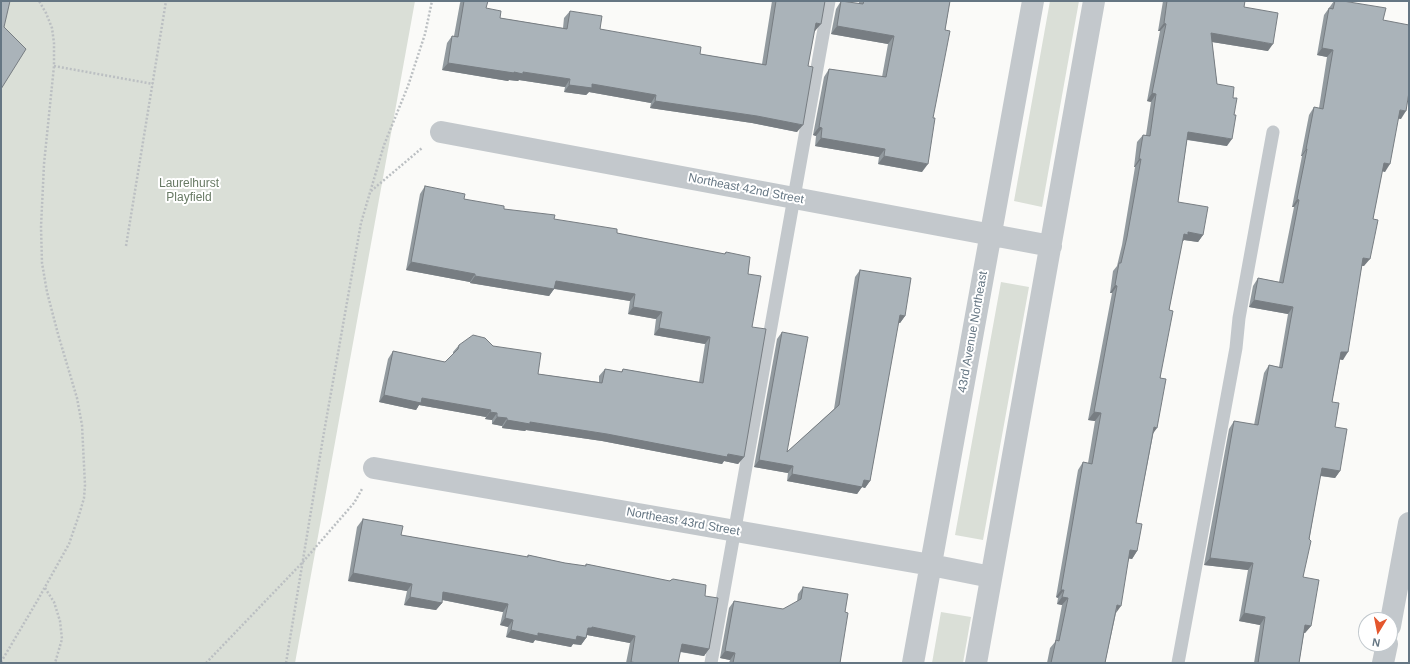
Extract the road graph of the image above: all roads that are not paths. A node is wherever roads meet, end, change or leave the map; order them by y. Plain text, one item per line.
1 (829, 1) edge
2 (1033, 1) edge
3 (1094, 1) edge
4 (441, 132) road end
5 (1273, 132) dead end
6 (794, 198) junction
7 (990, 234) junction
8 (1051, 246) junction
9 (374, 468) road end
10 (1409, 523) edge
11 (734, 531) junction
12 (931, 565) junction
13 (991, 577) junction
14 (1393, 612) edge
15 (1385, 652) edge
16 (711, 663) edge
17 (913, 663) edge
18 (976, 663) edge
19 (1178, 663) edge
20 (1383, 663) edge

1 - 6 lane
2 - 7 street, 43rd Avenue Northeast
3 - 8 street
4 - 6 street, Northeast 42nd Street
5 - 19 lane
6 - 7 street, Northeast 42nd Street
6 - 11 lane
7 - 8 street, Northeast 42nd Street
7 - 12 street, 43rd Avenue Northeast
8 - 13 street
9 - 11 street, Northeast 43rd Street
10 - 14 street
11 - 12 street, Northeast 43rd Street
11 - 16 lane
12 - 13 street, Northeast 43rd Street
12 - 17 street, 43rd Avenue Northeast
13 - 18 street
15 - 20 street

